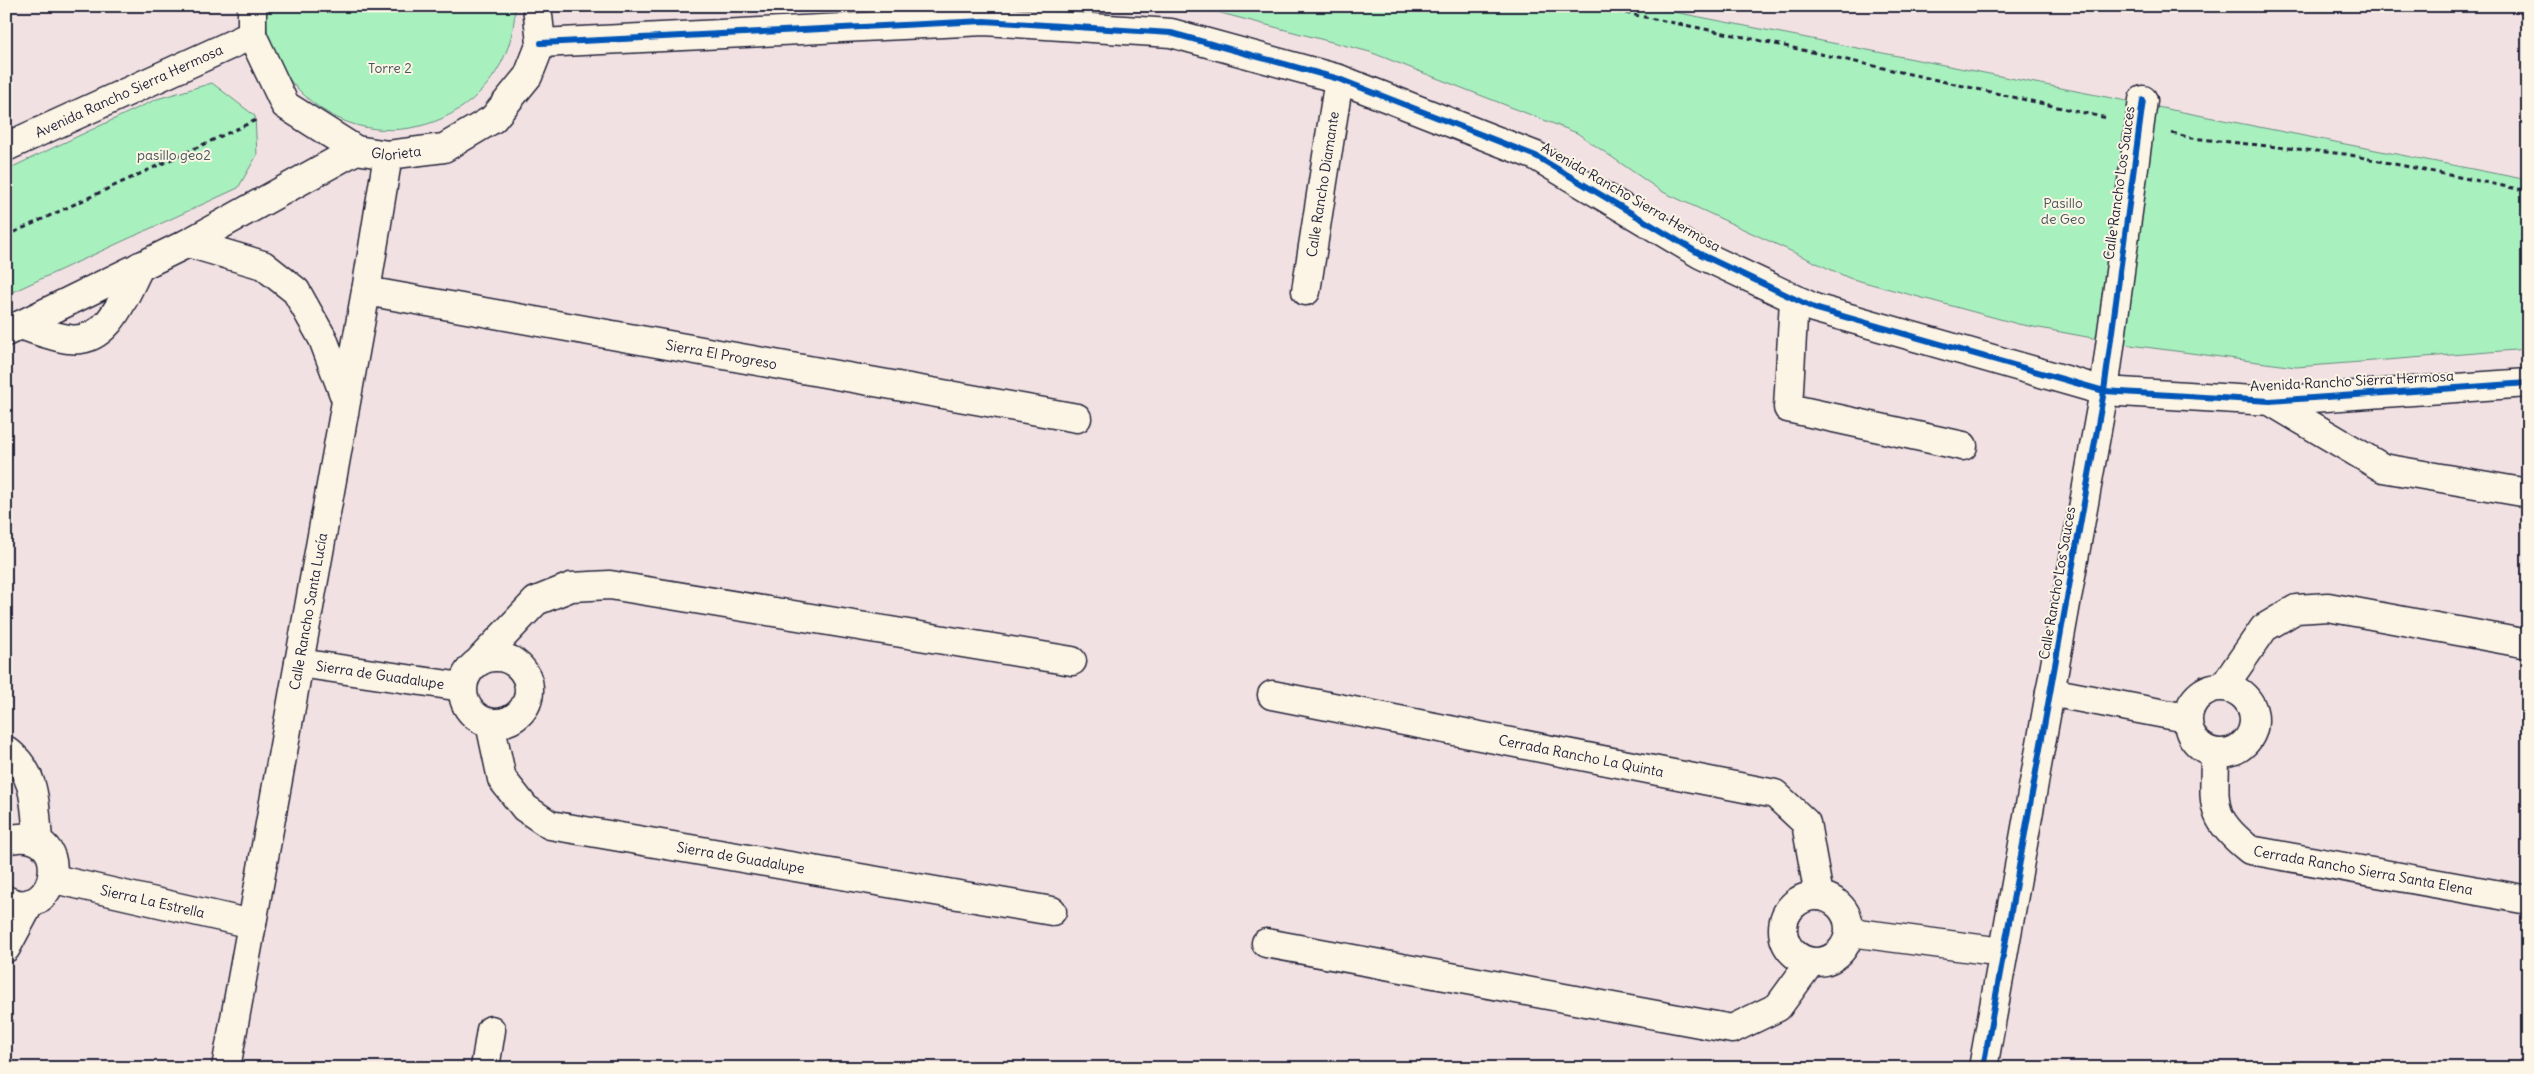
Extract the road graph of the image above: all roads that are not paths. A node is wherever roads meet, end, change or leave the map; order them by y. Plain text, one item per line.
1 (252, 6) edge
2 (537, 6) edge
3 (252, 36) junction
4 (541, 43) junction
5 (1339, 79) junction
6 (2141, 112) road end
7 (6, 147) edge
8 (356, 150) junction
9 (388, 156) junction
10 (188, 243) junction
11 (140, 266) junction
12 (366, 291) junction
13 (1306, 291) dead end
14 (1794, 299) junction
15 (10, 331) edge
16 (2528, 383) edge
17 (2104, 391) junction
18 (346, 400) junction
19 (2270, 400) junction
20 (1077, 418) dead end
21 (1963, 446) dead end
22 (2528, 493) edge
23 (2528, 644) edge
24 (481, 659) junction
25 (1072, 661) dead end
26 (299, 663) junction
27 (2224, 686) junction
28 (462, 687) junction
29 (2050, 692) junction
30 (1272, 695) dead end
31 (2186, 718) junction
32 (490, 723) junction
33 (6, 750) edge
34 (2215, 753) junction
35 (6, 840) edge
36 (38, 841) junction
37 (54, 879) junction
38 (1819, 896) junction
39 (2528, 900) edge
40 (18, 901) edge
41 (1052, 911) dead end
42 (252, 924) junction
43 (1850, 932) junction
44 (1266, 943) dead end
45 (6, 948) edge
46 (2003, 952) junction
47 (1810, 963) junction
48 (491, 1030) dead end
49 (226, 1068) edge
50 (485, 1068) edge
51 (1983, 1068) edge

1 - 3 street
2 - 4 street, Glorieta
3 - 7 street, Avenida Rancho Sierra Hermosa
3 - 8 street, Glorieta
4 - 5 street, Avenida Rancho Sierra Hermosa
4 - 9 street, Glorieta
5 - 13 street, Calle Rancho Diamante
5 - 14 street, Avenida Rancho Sierra Hermosa
6 - 17 street, Calle Rancho Los Sauces
8 - 9 street, Glorieta
8 - 10 street
9 - 12 street, Calle Rancho Santa Lucía
10 - 11 street
10 - 18 street
11 - 15 street
11 - 15 street
12 - 18 street, Calle Rancho Santa Lucía
12 - 20 street, Sierra El Progreso
14 - 17 street, Avenida Rancho Sierra Hermosa
14 - 21 street
16 - 19 street, Avenida Rancho Sierra Hermosa
17 - 19 street, Avenida Rancho Sierra Hermosa
17 - 29 street, Calle Rancho Los Sauces
18 - 26 street, Calle Rancho Santa Lucía
19 - 22 street, Avenida Rancho Sierra Hermosa
23 - 27 street
24 - 25 street, Sierra de Guadalupe
24 - 28 street, Sierra de Guadalupe
24 - 32 street
26 - 28 street, Sierra de Guadalupe
26 - 42 street, Calle Rancho Santa Lucía
27 - 31 street
27 - 34 street
28 - 32 street, Sierra de Guadalupe
29 - 31 street
29 - 46 street, Calle Rancho Los Sauces
30 - 38 street, Cerrada Rancho La Quinta
31 - 34 street
32 - 41 street, Sierra de Guadalupe
33 - 36 street
34 - 39 street, Cerrada Rancho Sierra Santa Elena
35 - 36 street
36 - 37 street
37 - 40 street
37 - 42 street, Sierra La Estrella
38 - 43 street
38 - 47 street
40 - 45 street
42 - 49 street, Calle Rancho Santa Lucía
43 - 46 street
43 - 47 street
44 - 47 street
46 - 51 street, Calle Rancho Los Sauces
48 - 50 street

